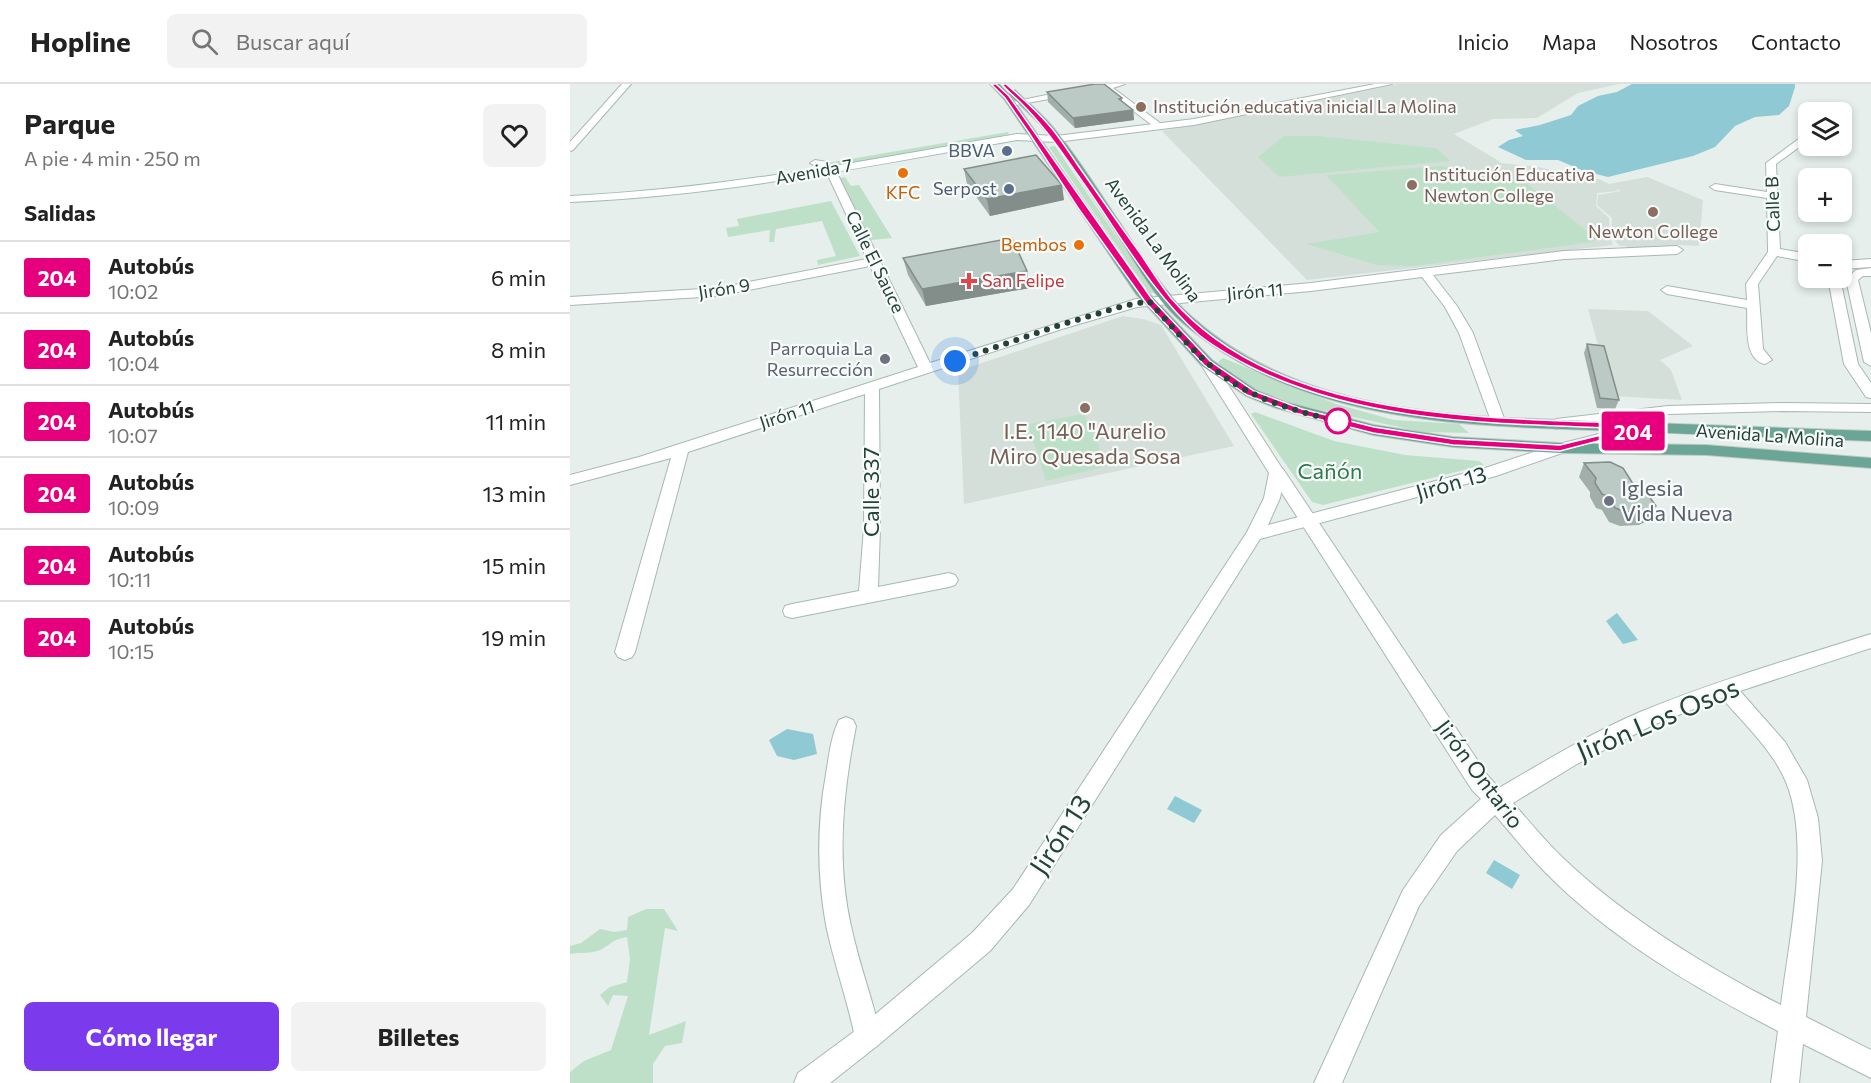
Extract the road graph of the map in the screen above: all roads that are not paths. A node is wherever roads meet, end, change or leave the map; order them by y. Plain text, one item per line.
1 (627, 84) edge
2 (994, 84) edge
3 (1004, 84) edge
4 (1121, 84) edge
5 (1368, 84) edge
6 (1388, 84) edge
7 (1104, 85) edge
8 (1022, 101) junction
9 (1011, 103) junction
10 (1155, 123) junction
11 (1032, 133) junction
12 (1055, 137) junction
13 (1798, 144) edge
14 (570, 148) edge
15 (815, 163) junction
16 (830, 169) junction
17 (1715, 187) dead end
18 (570, 189) edge
19 (1773, 196) junction
20 (570, 199) edge
21 (1677, 250) dead end
22 (1774, 252) junction
23 (1798, 256) edge
24 (875, 261) junction
25 (1871, 263) edge
26 (1852, 264) edge
27 (1871, 272) edge
28 (1425, 273) junction
29 (1836, 288) edge
30 (1667, 290) dead end
31 (1168, 299) junction
32 (570, 301) edge
33 (1149, 301) junction
34 (1752, 305) junction
35 (1765, 360) dead end
36 (1207, 363) junction
37 (1851, 364) junction
38 (1871, 364) edge
39 (926, 370) junction
40 (872, 388) junction
41 (1871, 394) edge
42 (1871, 408) edge
43 (1498, 420) junction
44 (1553, 424) junction
45 (1647, 427) junction
46 (1871, 436) edge
47 (1560, 448) junction
48 (681, 449) junction
49 (1871, 463) edge
50 (1276, 473) junction
51 (570, 480) edge
52 (1308, 521) junction
53 (1254, 535) junction
54 (949, 580) dead end
55 (868, 596) junction
56 (792, 611) dead end
57 (1871, 641) edge
58 (625, 652) dead end
59 (1725, 688) junction
60 (846, 726) dead end
61 (1495, 802) junction
62 (1792, 1024) junction
63 (868, 1037) junction
64 (1871, 1064) edge
65 (808, 1083) edge
66 (1328, 1083) edge
67 (1785, 1083) edge

1 - 14 street
2 - 9 main road, Avenida La Molina
3 - 8 main road, Avenida La Molina
4 - 7 street
5 - 10 street
6 - 12 street
7 - 8 street
7 - 10 street
8 - 9 street
8 - 12 main road, Avenida La Molina
9 - 11 main road, Avenida La Molina
10 - 12 street
11 - 12 street, Avenida 7
11 - 15 street, Avenida 7
11 - 16 street, Avenida 7
11 - 33 main road, Avenida La Molina
12 - 31 main road, Avenida La Molina
13 - 19 street, Calle B
15 - 16 street
15 - 18 street, Avenida 7
16 - 20 street, Avenida 7
16 - 24 street, Calle El Sauce
17 - 19 street
19 - 22 street, Calle B
21 - 28 street, Jirón 11
22 - 23 street, Calle B
22 - 34 street, Calle B
24 - 32 street, Jirón 9
24 - 39 street, Calle El Sauce
25 - 26 street
27 - 38 street
28 - 31 street, Jirón 11
28 - 43 street
29 - 37 street
30 - 34 street
31 - 33 street, Jirón 11
31 - 43 main road, Avenida La Molina
33 - 36 main road, Avenida La Molina
33 - 39 street, Jirón 11
34 - 35 street, Calle B
36 - 47 main road, Avenida La Molina
36 - 50 street, Jirón Ontario
37 - 38 street
37 - 41 street
39 - 40 street, Jirón 11
40 - 48 street, Jirón 11
40 - 55 street, Calle 337
42 - 44 street
43 - 44 main road, Avenida La Molina
44 - 45 main road, Avenida La Molina
45 - 46 main road, Avenida La Molina
45 - 47 street, Jirón 13
47 - 49 main road, Avenida La Molina
47 - 52 street, Jirón 13
48 - 51 street, Jirón 11
48 - 58 street
50 - 52 street, Jirón Ontario
50 - 53 street, Jirón 13
52 - 53 street, Jirón 13
52 - 61 street, Jirón Ontario
53 - 63 street, Jirón 13
54 - 55 street
55 - 56 street
57 - 59 street, Jirón Los Osos
59 - 61 street, Jirón Los Osos
59 - 62 street
60 - 63 street
61 - 62 street, Jirón Ontario
61 - 66 street, Jirón Los Osos
62 - 64 street, Jirón Ontario
62 - 67 street
63 - 65 street, Jirón 13

